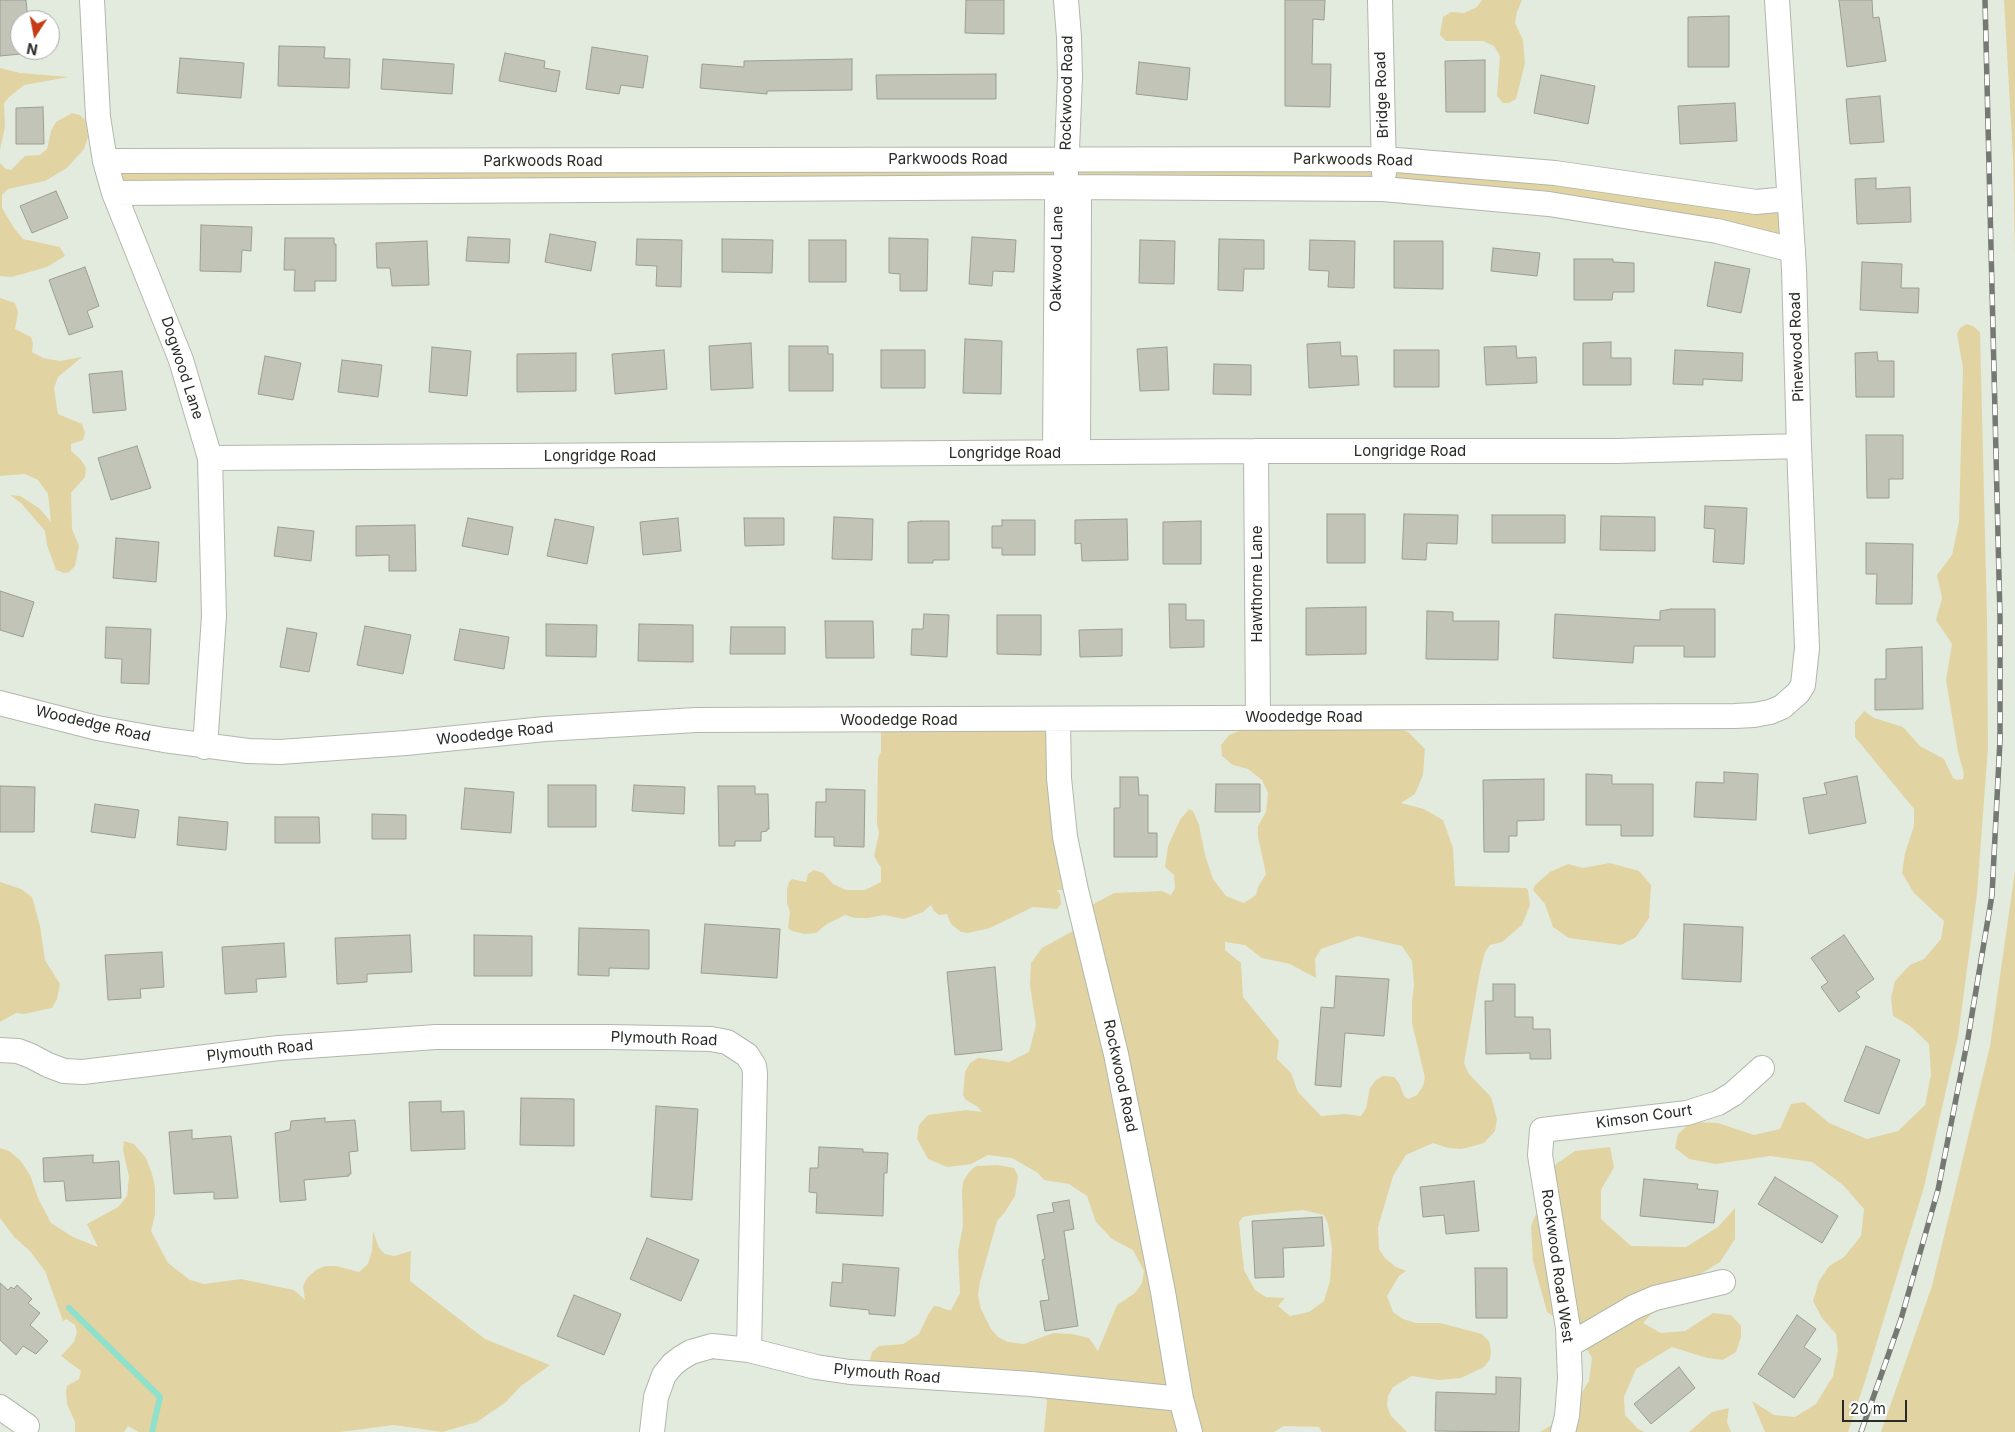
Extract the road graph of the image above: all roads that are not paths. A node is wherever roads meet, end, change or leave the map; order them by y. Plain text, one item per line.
1 (92, 0) edge
2 (1066, 0) edge
3 (1380, 0) edge
4 (1777, 0) edge
5 (1066, 158) junction
6 (1384, 158) junction
7 (739, 160) junction
8 (105, 161) junction
9 (438, 161) junction
10 (1066, 187) junction
11 (738, 189) junction
12 (1383, 190) junction
13 (438, 191) junction
14 (114, 193) junction
15 (1788, 199) junction
16 (1793, 250) junction
17 (1798, 446) junction
18 (1256, 451) junction
19 (1067, 452) junction
20 (210, 458) junction
21 (1798, 693) joint
22 (0, 702) edge
23 (1258, 717) junction
24 (1058, 720) junction
25 (205, 747) junction
26 (0, 1050) edge
27 (1762, 1068) dead end
28 (1542, 1130) joint
29 (1723, 1282) dead end
30 (1569, 1345) junction
31 (749, 1350) junction
32 (1181, 1399) junction
33 (0, 1406) edge
34 (27, 1426) dead end
35 (652, 1432) edge
36 (1190, 1432) edge
37 (1563, 1432) edge

1 - 8 street, Dogwood Lane
2 - 5 street, Rockwood Road
3 - 6 street, Bridge Road
4 - 15 street, Pinewood Road
5 - 6 street, Parkwoods Road
5 - 7 street, Parkwoods Road
5 - 10 street, Rockwood Road
6 - 12 street, Bridge Road
6 - 15 street, Parkwoods Road
7 - 9 street, Parkwoods Road
7 - 11 street
8 - 9 street, Parkwoods Road
8 - 14 street, Dogwood Lane
9 - 13 street
10 - 11 street, Parkwoods Road
10 - 12 street, Parkwoods Road
10 - 19 street, Oakwood Lane
11 - 13 street, Parkwoods Road
12 - 16 street, Parkwoods Road
13 - 14 street, Parkwoods Road
14 - 20 street, Dogwood Lane
15 - 16 street, Pinewood Road
16 - 17 street, Pinewood Road
17 - 18 street, Longridge Road
17 - 21 street, Pinewood Road
18 - 19 street, Longridge Road
18 - 23 street, Hawthorne Lane
19 - 20 street, Longridge Road
20 - 25 street, Dogwood Lane
21 - 23 street, Woodedge Road
22 - 25 street, Woodedge Road
23 - 24 street, Woodedge Road
24 - 25 street, Woodedge Road
24 - 32 street, Rockwood Road
26 - 31 street, Plymouth Road
27 - 28 street, Kimson Court
28 - 30 street, Rockwood Road West
29 - 30 street
30 - 37 street, Rockwood Road West
31 - 32 street, Plymouth Road
31 - 35 street
32 - 36 street, Rockwood Road
33 - 34 street

